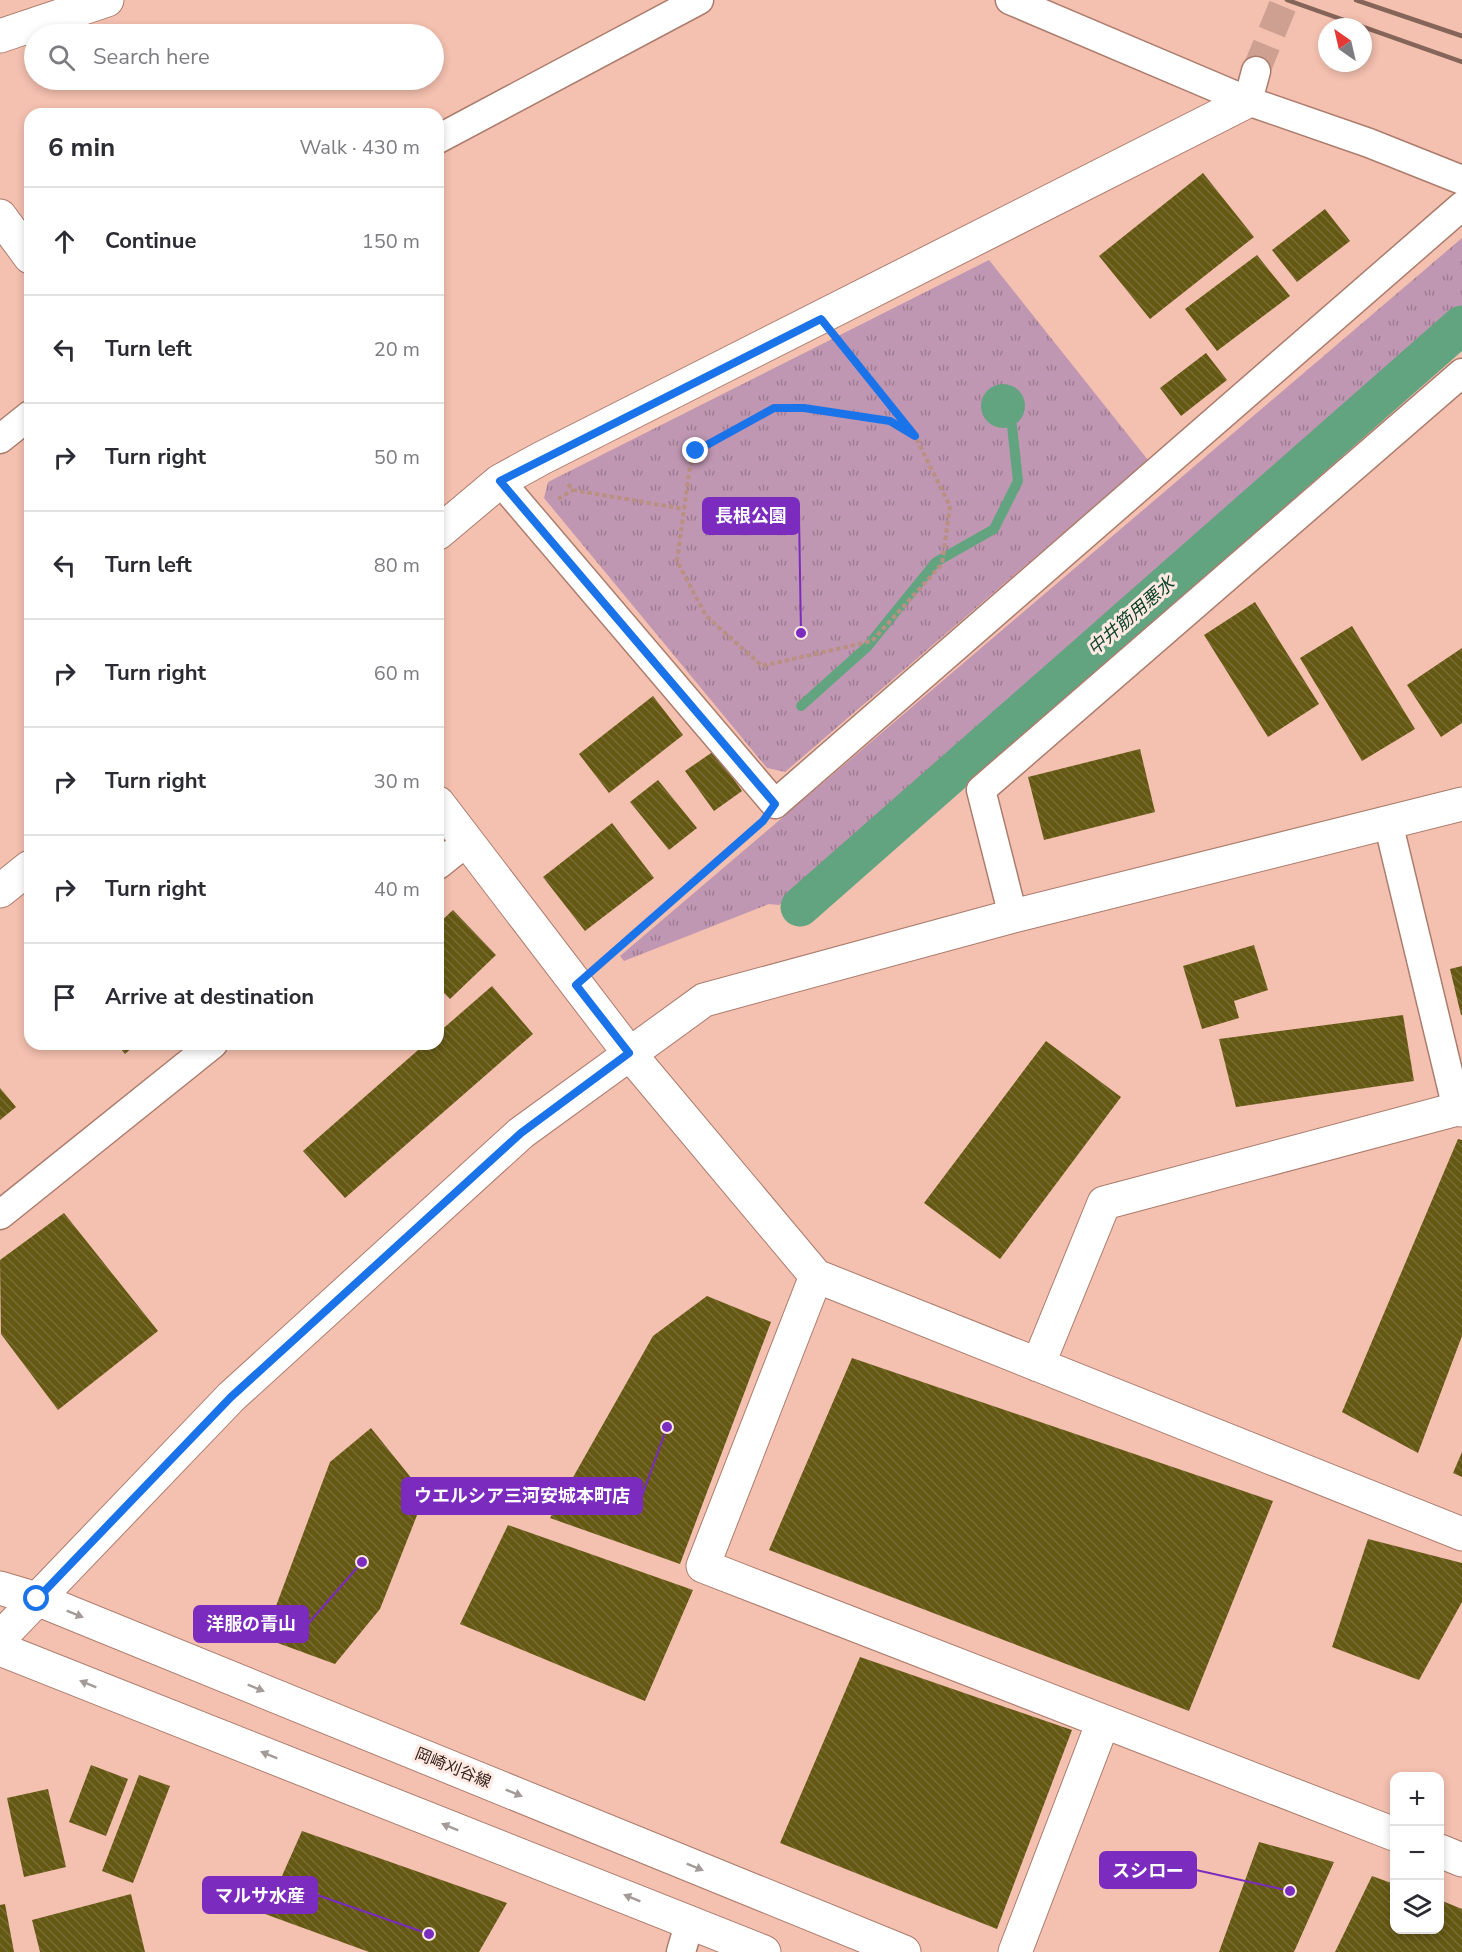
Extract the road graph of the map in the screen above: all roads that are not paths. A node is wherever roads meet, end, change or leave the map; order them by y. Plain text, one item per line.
1 (107, 0) edge
2 (699, 0) edge
3 (1010, 0) edge
4 (36, 24) edge
5 (24, 28) edge
6 (0, 36) edge
7 (1252, 86) junction
8 (444, 136) edge
9 (1462, 180) edge
10 (1462, 206) edge
11 (0, 216) edge
12 (24, 249) edge
13 (1462, 373) edge
14 (24, 420) edge
15 (0, 440) edge
16 (500, 481) junction
17 (444, 528) edge
18 (1462, 804) edge
19 (444, 811) edge
20 (1388, 822) junction
21 (468, 841) junction
22 (444, 860) edge
23 (24, 872) edge
24 (0, 891) edge
25 (1014, 916) junction
26 (206, 1050) edge
27 (629, 1053) junction
28 (1459, 1110) edge
29 (0, 1215) edge
30 (816, 1276) junction
31 (1038, 1365) junction
32 (1462, 1534) edge
33 (0, 1588) edge
34 (37, 1599) junction
35 (0, 1638) edge
36 (0, 1649) edge
37 (1103, 1722) junction
38 (1390, 1832) edge
39 (1444, 1853) edge
40 (1462, 1860) edge
41 (686, 1937) edge
42 (764, 1952) edge
43 (904, 1952) edge
44 (1015, 1952) edge

1 - 4 street
2 - 8 street
3 - 7 street
5 - 6 street
7 - 9 street
7 - 16 street
10 - 16 street
11 - 12 street
13 - 25 street
14 - 15 street
16 - 17 street
18 - 20 street
19 - 21 street
20 - 25 street
20 - 28 street
21 - 22 street
21 - 27 street
23 - 24 street
25 - 27 street
26 - 29 street
27 - 30 street
27 - 34 street
28 - 31 street
30 - 31 street
30 - 37 street
31 - 32 street
33 - 34 street, 岡崎刈谷線
34 - 35 street
34 -> 43 street, 岡崎刈谷線
41 -> 36 street
37 - 38 street
37 - 44 street
39 - 40 street
41 - 42 street

